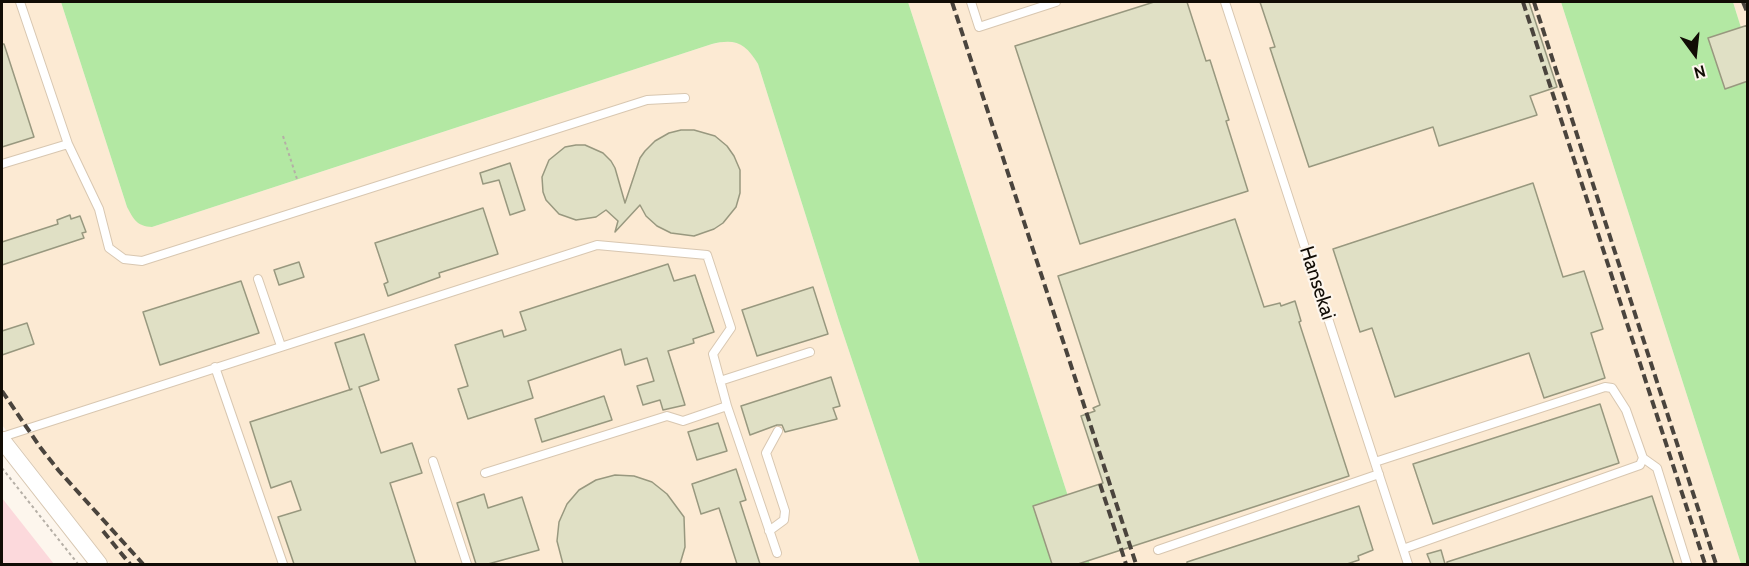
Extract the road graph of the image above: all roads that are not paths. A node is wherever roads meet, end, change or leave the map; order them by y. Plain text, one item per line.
1 (20, 2) edge
2 (971, 2) edge
3 (1056, 2) edge
4 (1225, 2) edge
5 (685, 98) dead end
6 (68, 144) junction
7 (2, 164) edge
8 (258, 279) dead end
9 (281, 346) junction
10 (810, 352) dead end
11 (215, 367) junction
12 (720, 381) junction
13 (727, 406) junction
14 (778, 431) dead end
15 (2, 439) edge
16 (1642, 458) junction
17 (433, 462) dead end
18 (1375, 462) junction
19 (485, 473) dead end
20 (1379, 474) junction
21 (769, 531) junction
22 (1403, 549) junction
23 (1158, 550) dead end
24 (777, 554) dead end
25 (99, 564) edge
26 (283, 564) edge
27 (467, 564) edge
28 (1408, 564) edge
29 (1687, 564) edge

1 - 6 lane
2 - 3 lane
4 - 18 lane, Hansekai
5 - 6 lane
6 - 7 lane
8 - 9 lane
9 - 11 lane
9 - 12 lane
10 - 12 lane
11 - 15 lane
11 - 26 lane
12 - 13 lane
13 - 19 lane
13 - 21 lane
14 - 21 lane
15 - 25 street
16 - 18 lane
16 - 22 lane
16 - 29 lane
17 - 27 lane
18 - 20 lane, Hansekai
20 - 22 lane, Hansekai
20 - 23 lane
21 - 24 lane
22 - 28 lane, Hansekai

